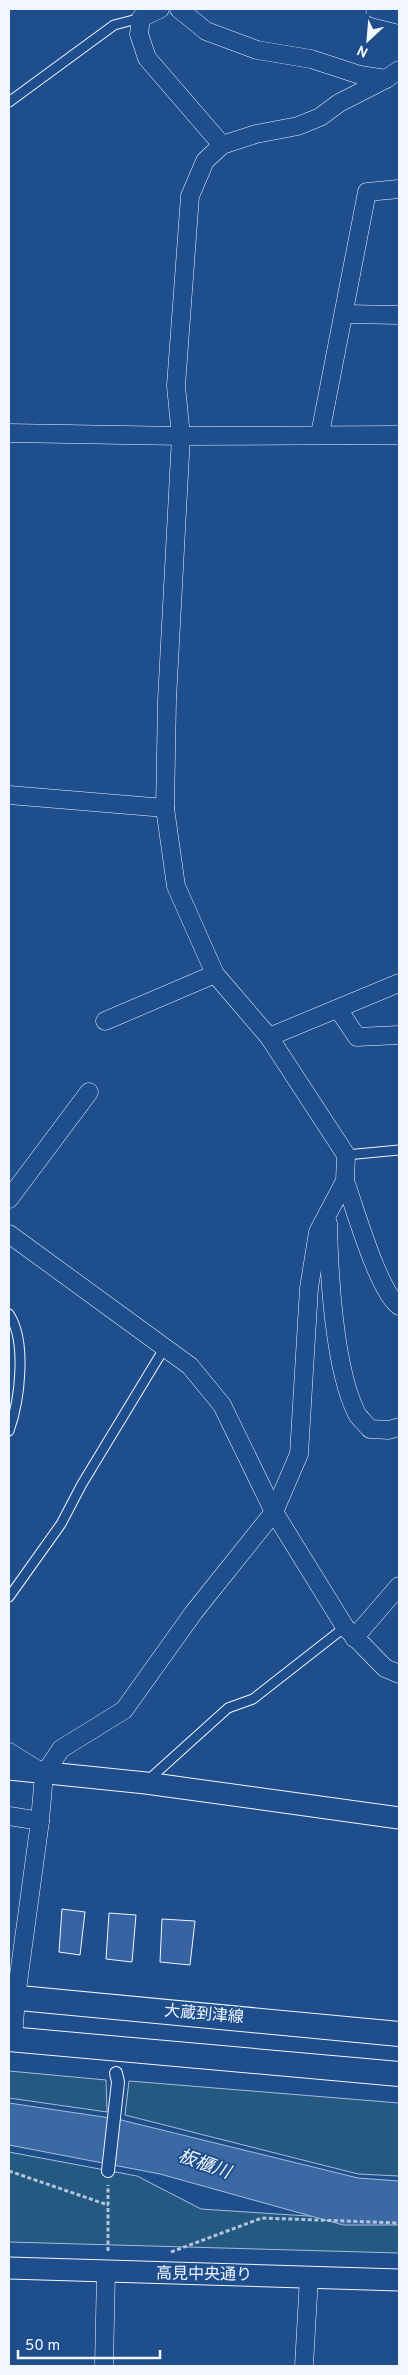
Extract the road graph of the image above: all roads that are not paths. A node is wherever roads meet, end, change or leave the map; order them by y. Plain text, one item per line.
1 (160, 9) edge
2 (179, 9) edge
3 (374, 9) edge
4 (399, 15) edge
5 (140, 18) junction
6 (393, 75) edge
7 (9, 102) edge
8 (222, 145) junction
9 (399, 189) edge
10 (345, 314) junction
11 (399, 315) edge
12 (9, 433) edge
13 (320, 434) junction
14 (399, 435) edge
15 (181, 436) junction
16 (9, 794) edge
17 (165, 808) junction
18 (215, 974) junction
19 (399, 983) edge
20 (338, 1009) junction
21 (105, 1022) dead end
22 (399, 1035) edge
23 (269, 1037) junction
24 (89, 1092) dead end
25 (399, 1150) edge
26 (346, 1155) junction
27 (345, 1181) junction
28 (9, 1199) edge
29 (327, 1215) junction
30 (9, 1234) edge
31 (399, 1306) edge
32 (9, 1314) edge
33 (165, 1347) junction
34 (399, 1427) edge
35 (9, 1431) edge
36 (274, 1512) junction
37 (399, 1586) edge
38 (9, 1597) edge
39 (349, 1632) junction
40 (399, 1674) edge
41 (9, 1752) edge
42 (9, 1769) edge
43 (44, 1774) junction
44 (146, 1782) junction
45 (9, 1816) edge
46 (399, 1818) edge
47 (40, 1821) junction
48 (12, 1997) edge
49 (399, 2034) edge
50 (11, 2039) edge
51 (399, 2074) edge
52 (117, 2077) dead end
53 (108, 2171) road end
54 (107, 2262) junction
55 (9, 2268) edge
56 (309, 2277) junction
57 (399, 2280) edge
58 (104, 2366) edge
59 (304, 2366) edge

1 - 5 street
2 - 6 street
3 - 4 street
5 - 7 lane
5 - 8 street
6 - 8 street
8 - 15 street
9 - 10 street
10 - 11 street
10 - 13 street
12 - 15 street
13 - 14 street
13 - 15 street
15 - 17 street
16 - 17 street
17 - 18 street
18 - 21 street
18 - 23 street
19 - 20 street
20 - 22 street
20 - 23 street
23 - 26 street
24 - 28 street
25 - 26 lane
26 - 27 street
27 - 29 street
27 - 31 street
29 - 34 street
29 - 36 street
30 - 33 street
32 - 35 lane
33 - 36 street
33 - 38 lane
36 - 39 street
36 - 43 street
37 - 39 street
39 - 40 street
39 - 44 lane
41 - 43 street
42 - 43 street
43 - 44 street
43 - 47 street
44 - 46 street
45 - 47 street
47 - 48 street
48 - 49 main road, 大蔵到津線
48 - 50 street
50 - 51 main road
52 - 53 street
54 - 55 street, 高見中央通り
54 - 56 street, 高見中央通り
54 - 58 street
56 - 57 street, 高見中央通り
56 - 59 street

